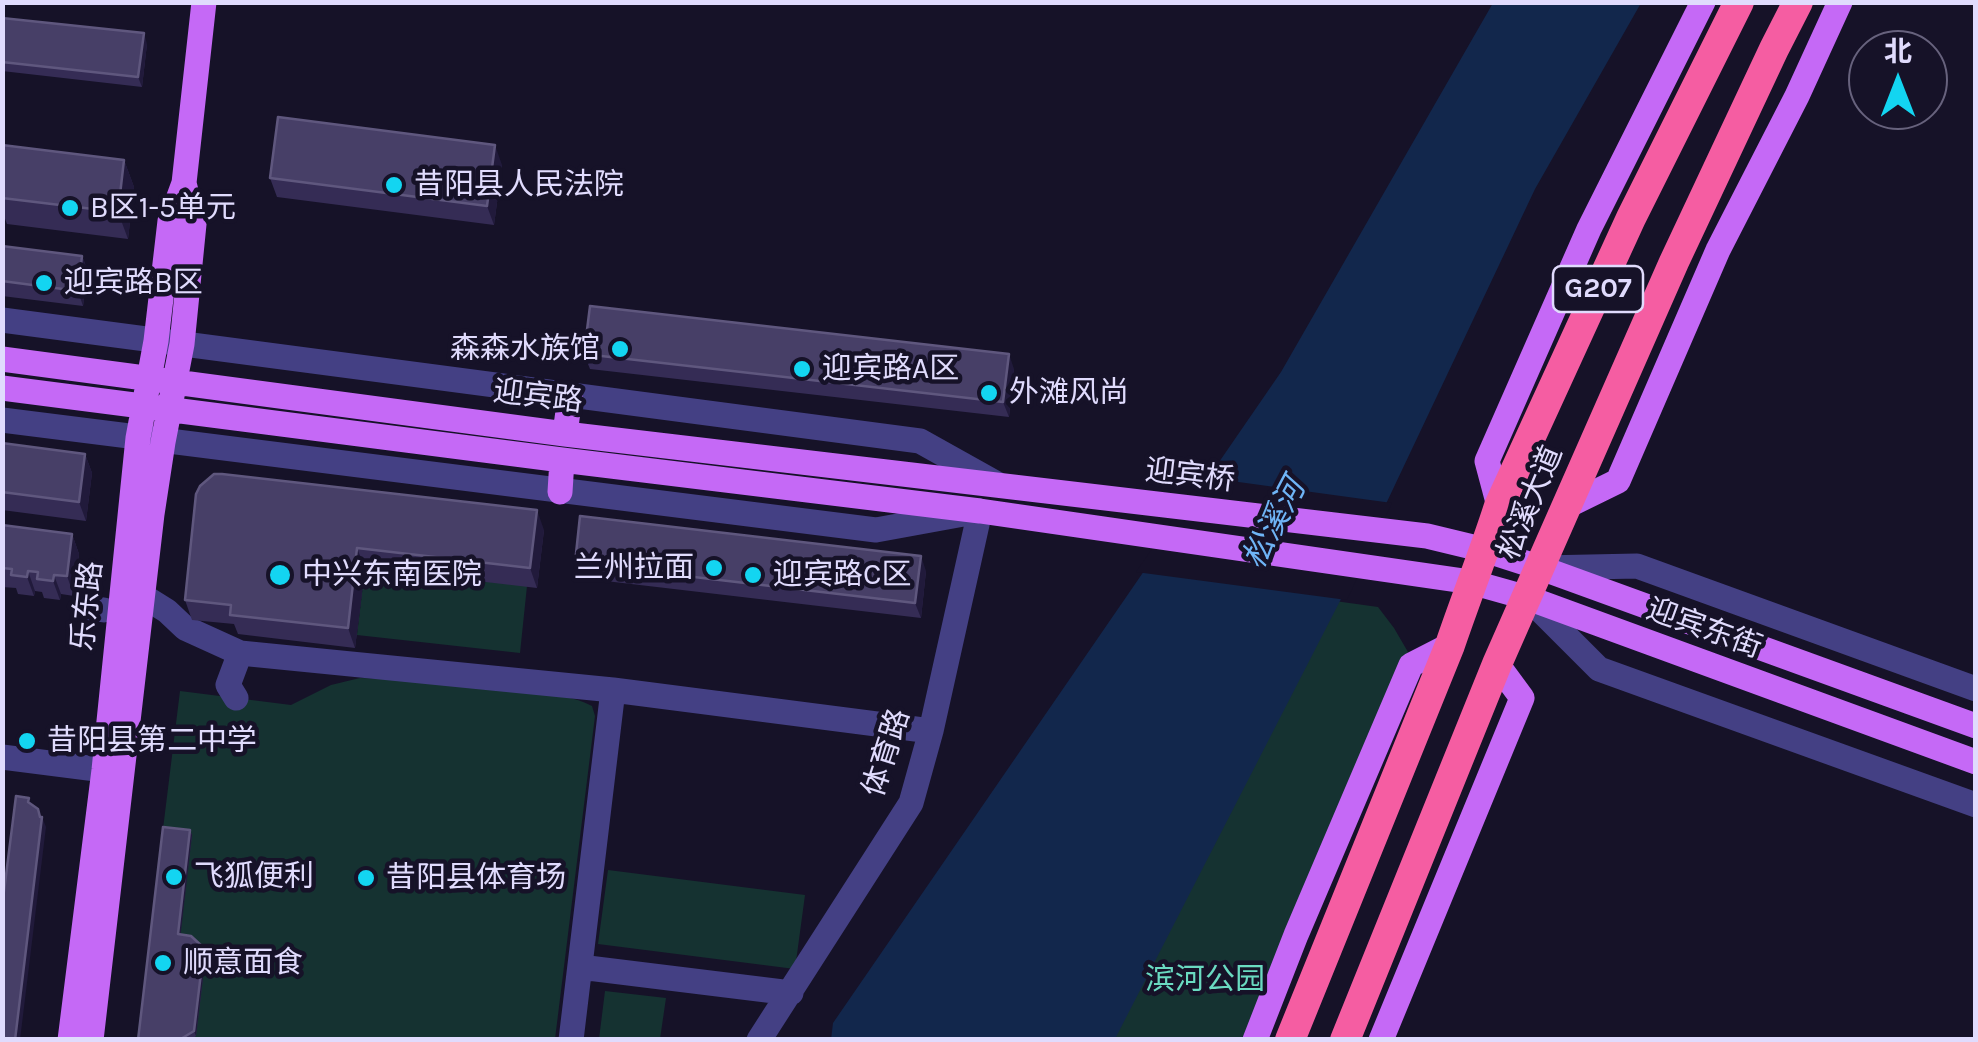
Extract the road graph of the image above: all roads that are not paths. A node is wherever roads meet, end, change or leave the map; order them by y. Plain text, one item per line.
1 (204, 2) edge
2 (1703, 2) edge
3 (1738, 2) edge
4 (1798, 2) edge
5 (1840, 2) edge
6 (2, 320) edge
7 (169, 342) junction
8 (2, 359) edge
9 (162, 379) junction
10 (2, 388) edge
11 (570, 396) junction
12 (157, 408) junction
13 (2, 420) edge
14 (565, 434) junction
15 (151, 440) junction
16 (562, 460) junction
17 (996, 484) junction
18 (560, 492) junction
19 (1065, 494) joint
20 (1500, 506) junction
21 (1568, 506) junction
22 (980, 511) junction
23 (1427, 536) joint
24 (1485, 550) junction
25 (1541, 568) junction
26 (1406, 571) joint
27 (1471, 582) junction
28 (143, 596) junction
29 (1528, 598) junction
30 (1450, 645) junction
31 (240, 653) junction
32 (1497, 664) junction
33 (1976, 689) edge
34 (613, 690) junction
35 (236, 698) dead end
36 (1976, 726) edge
37 (932, 731) junction
38 (2, 757) edge
39 (1976, 762) edge
40 (104, 770) junction
41 (1976, 805) edge
42 (580, 967) junction
43 (791, 994) junction
44 (70, 1040) edge
45 (90, 1040) edge
46 (571, 1040) edge
47 (759, 1040) edge
48 (1255, 1040) edge
49 (1290, 1040) edge
50 (1345, 1040) edge
51 (1381, 1040) edge

1 - 7 main road, 乐东路
2 - 20 main road
3 - 20 highway, 松溪大道 / G207
4 - 21 highway, 松溪大道 / G207
5 - 21 main road
6 - 7 street
7 - 9 main road, 乐东路
7 - 11 street
8 - 9 main road, 迎宾路
9 - 12 main road, 乐东路
9 - 14 main road, 迎宾路
10 - 12 main road, 迎宾路
11 - 14 main road
11 - 17 street
12 - 15 main road, 乐东路
12 - 16 main road, 迎宾路
13 - 15 street
14 - 17 main road, 迎宾路
15 - 18 street
15 - 28 main road, 乐东路
15 - 40 main road, 乐东路
16 - 18 main road
16 - 22 main road, 迎宾路
17 - 19 main road, 迎宾路
18 - 22 street
19 - 23 main road, 迎宾桥
20 - 24 highway, 松溪大道 / G207
21 - 25 highway, 松溪大道 / G207
22 - 26 main road, 迎宾路
22 - 37 street, 体育路
23 - 24 main road, 迎宾东街
24 - 25 main road, 迎宾东街
24 - 27 highway, 松溪大道 / G207
25 - 29 highway, 松溪大道 / G207
25 - 33 street
25 - 36 main road, 迎宾东街
26 - 27 main road, 迎宾东街
27 - 29 main road, 迎宾东街
27 - 30 highway, 松溪大道 / G207
28 - 31 street
28 - 45 main road, 乐东路
29 - 32 highway, 松溪大道 / G207
29 - 39 main road, 迎宾东街
29 - 41 street
30 - 48 main road
30 - 49 highway, 松溪大道 / G207
31 - 34 street
31 - 35 street
32 - 50 highway, 松溪大道 / G207
32 - 51 main road
34 - 37 street
34 - 42 street
37 - 43 street, 体育路
38 - 40 street
40 - 44 main road, 乐东路
42 - 43 street
42 - 46 street
43 - 47 street, 体育路

